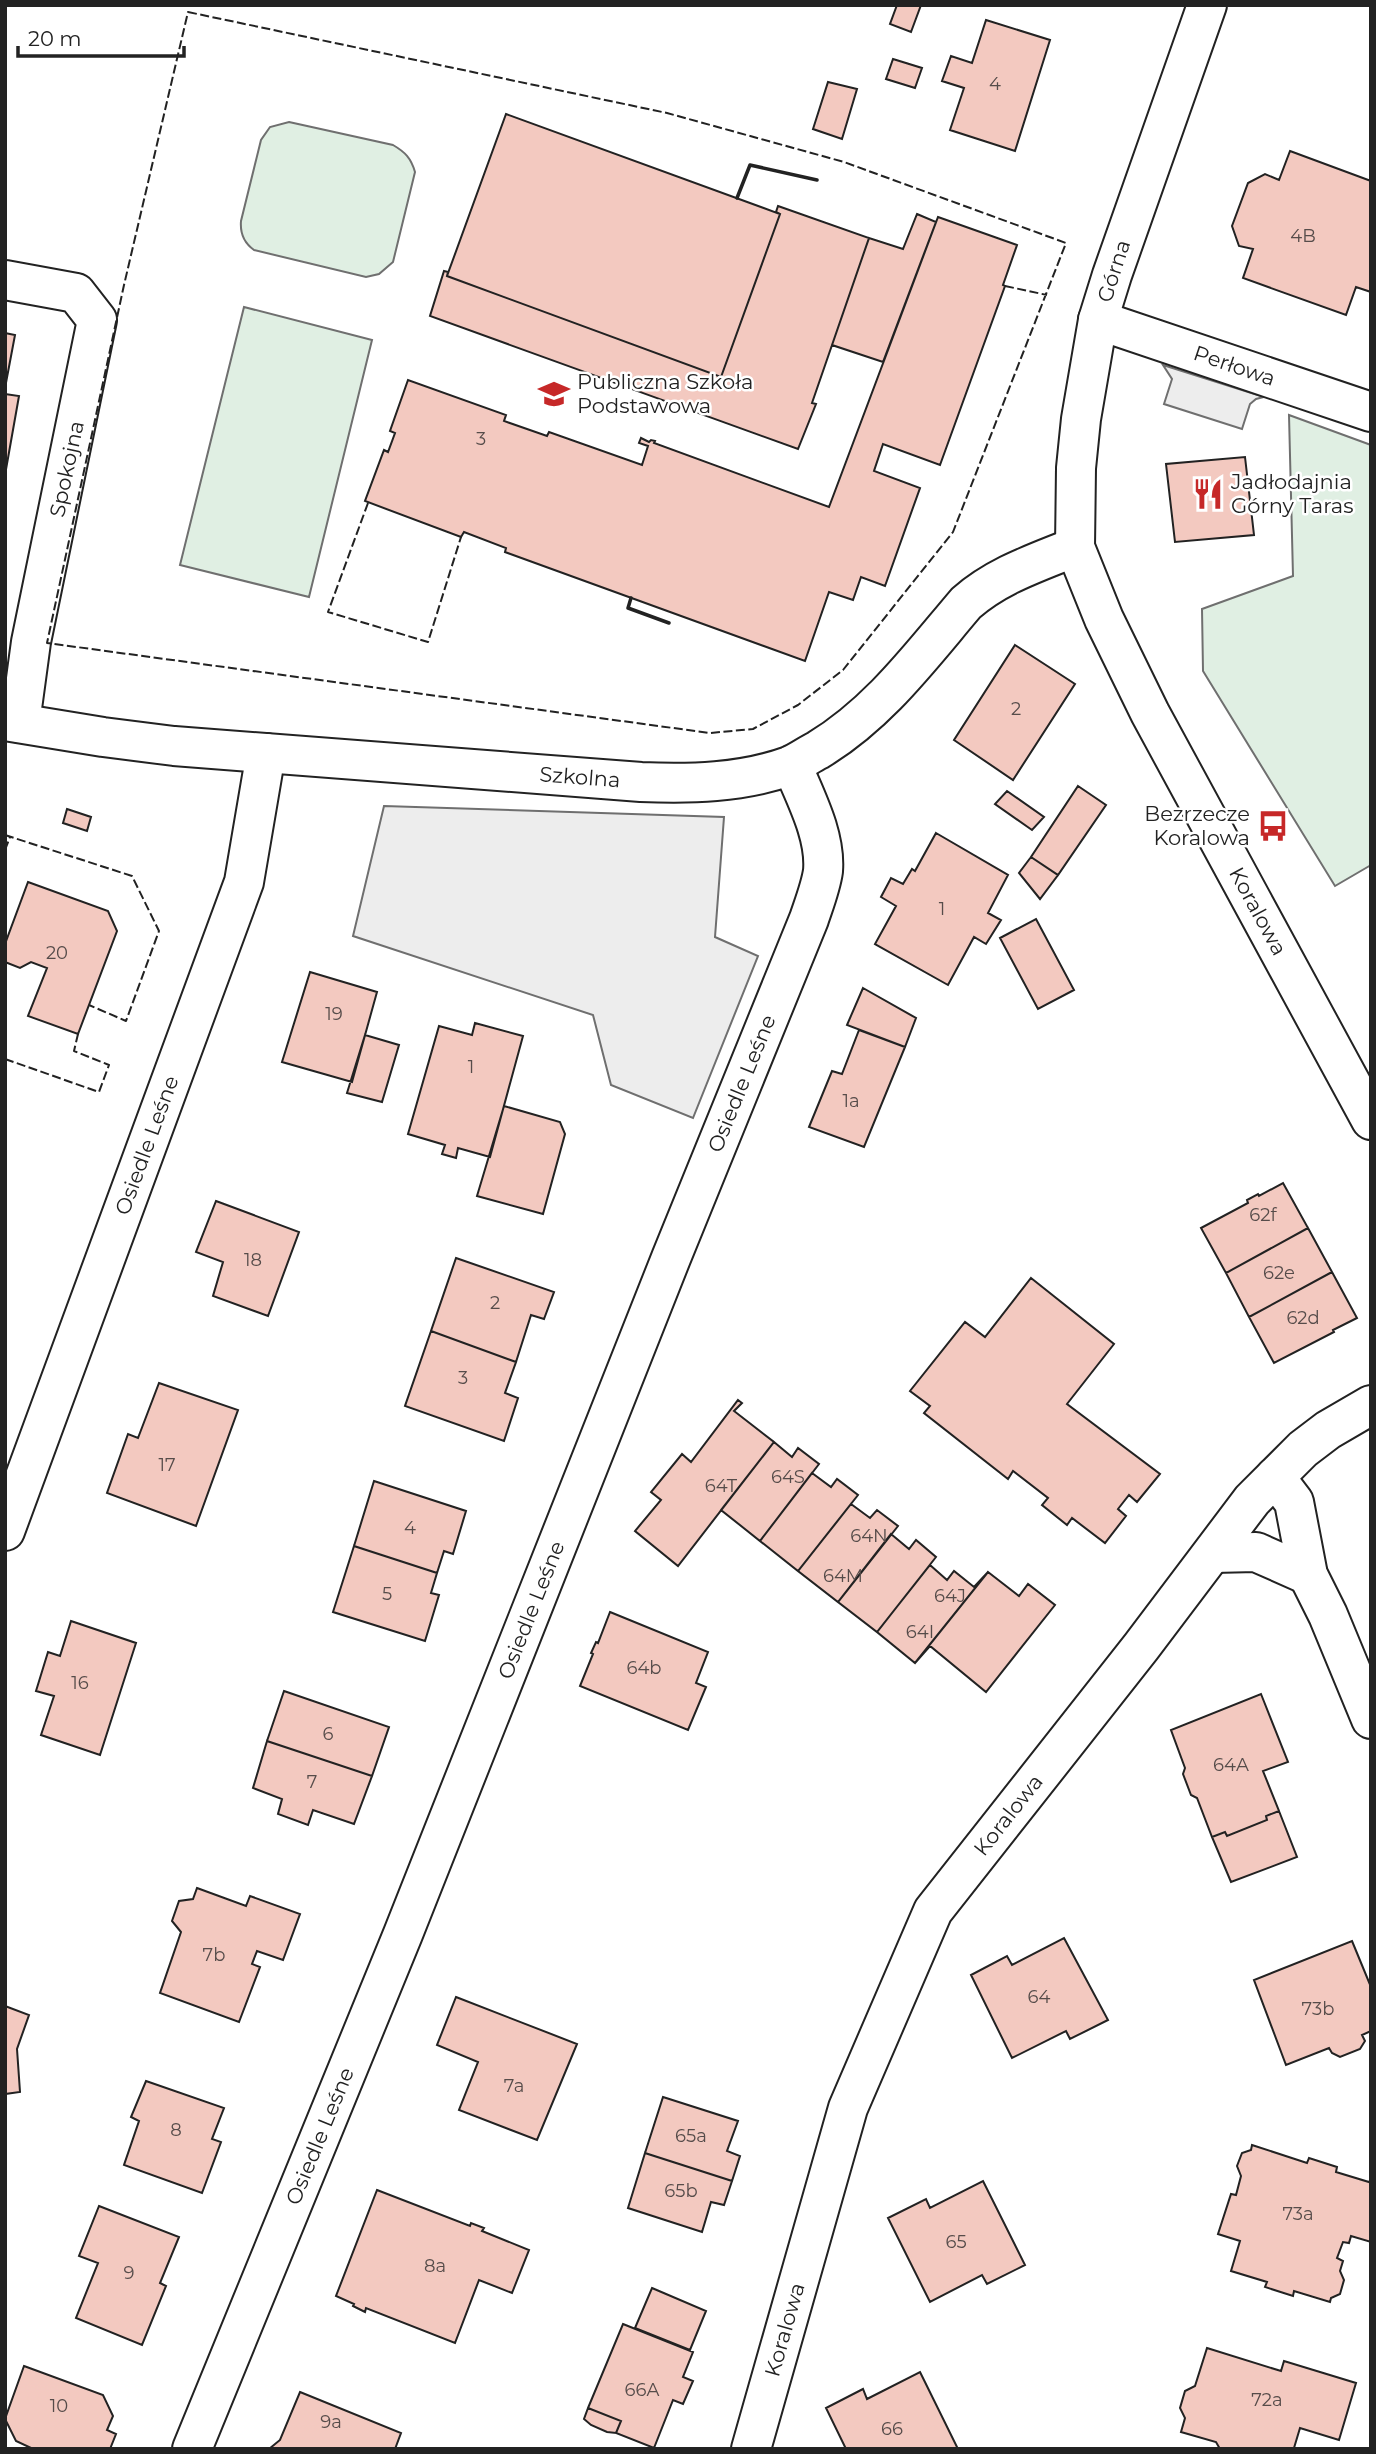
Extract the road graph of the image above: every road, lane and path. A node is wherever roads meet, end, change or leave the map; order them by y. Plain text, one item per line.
1 (1207, 5) edge
2 (5, 280) edge
3 (1098, 320) junction
4 (1371, 412) edge
5 (1075, 548) junction
6 (13, 722) edge
7 (266, 753) junction
8 (792, 765) junction
9 (1371, 1120) edge
10 (1371, 1405) edge
11 (1275, 1478) junction
12 (5, 1531) edge
13 (1213, 1553) junction
14 (1308, 1575) junction
15 (1371, 1719) edge
16 (192, 2449) edge
17 (751, 2449) edge

1 - 3 street, Górna
2 - 6 street, Spokojna
3 - 4 street, Perłowa
3 - 5 street, Górna
5 - 8 street, Szkolna
5 - 9 street, Koralowa
6 - 7 street, Szkolna
7 - 8 street, Szkolna
7 - 12 street, Osiedle Leśne
8 - 16 street, Osiedle Leśne
10 - 11 street, Koralowa
11 - 13 street, Koralowa
11 - 14 street
13 - 14 street
13 - 17 street, Koralowa
14 - 15 street

